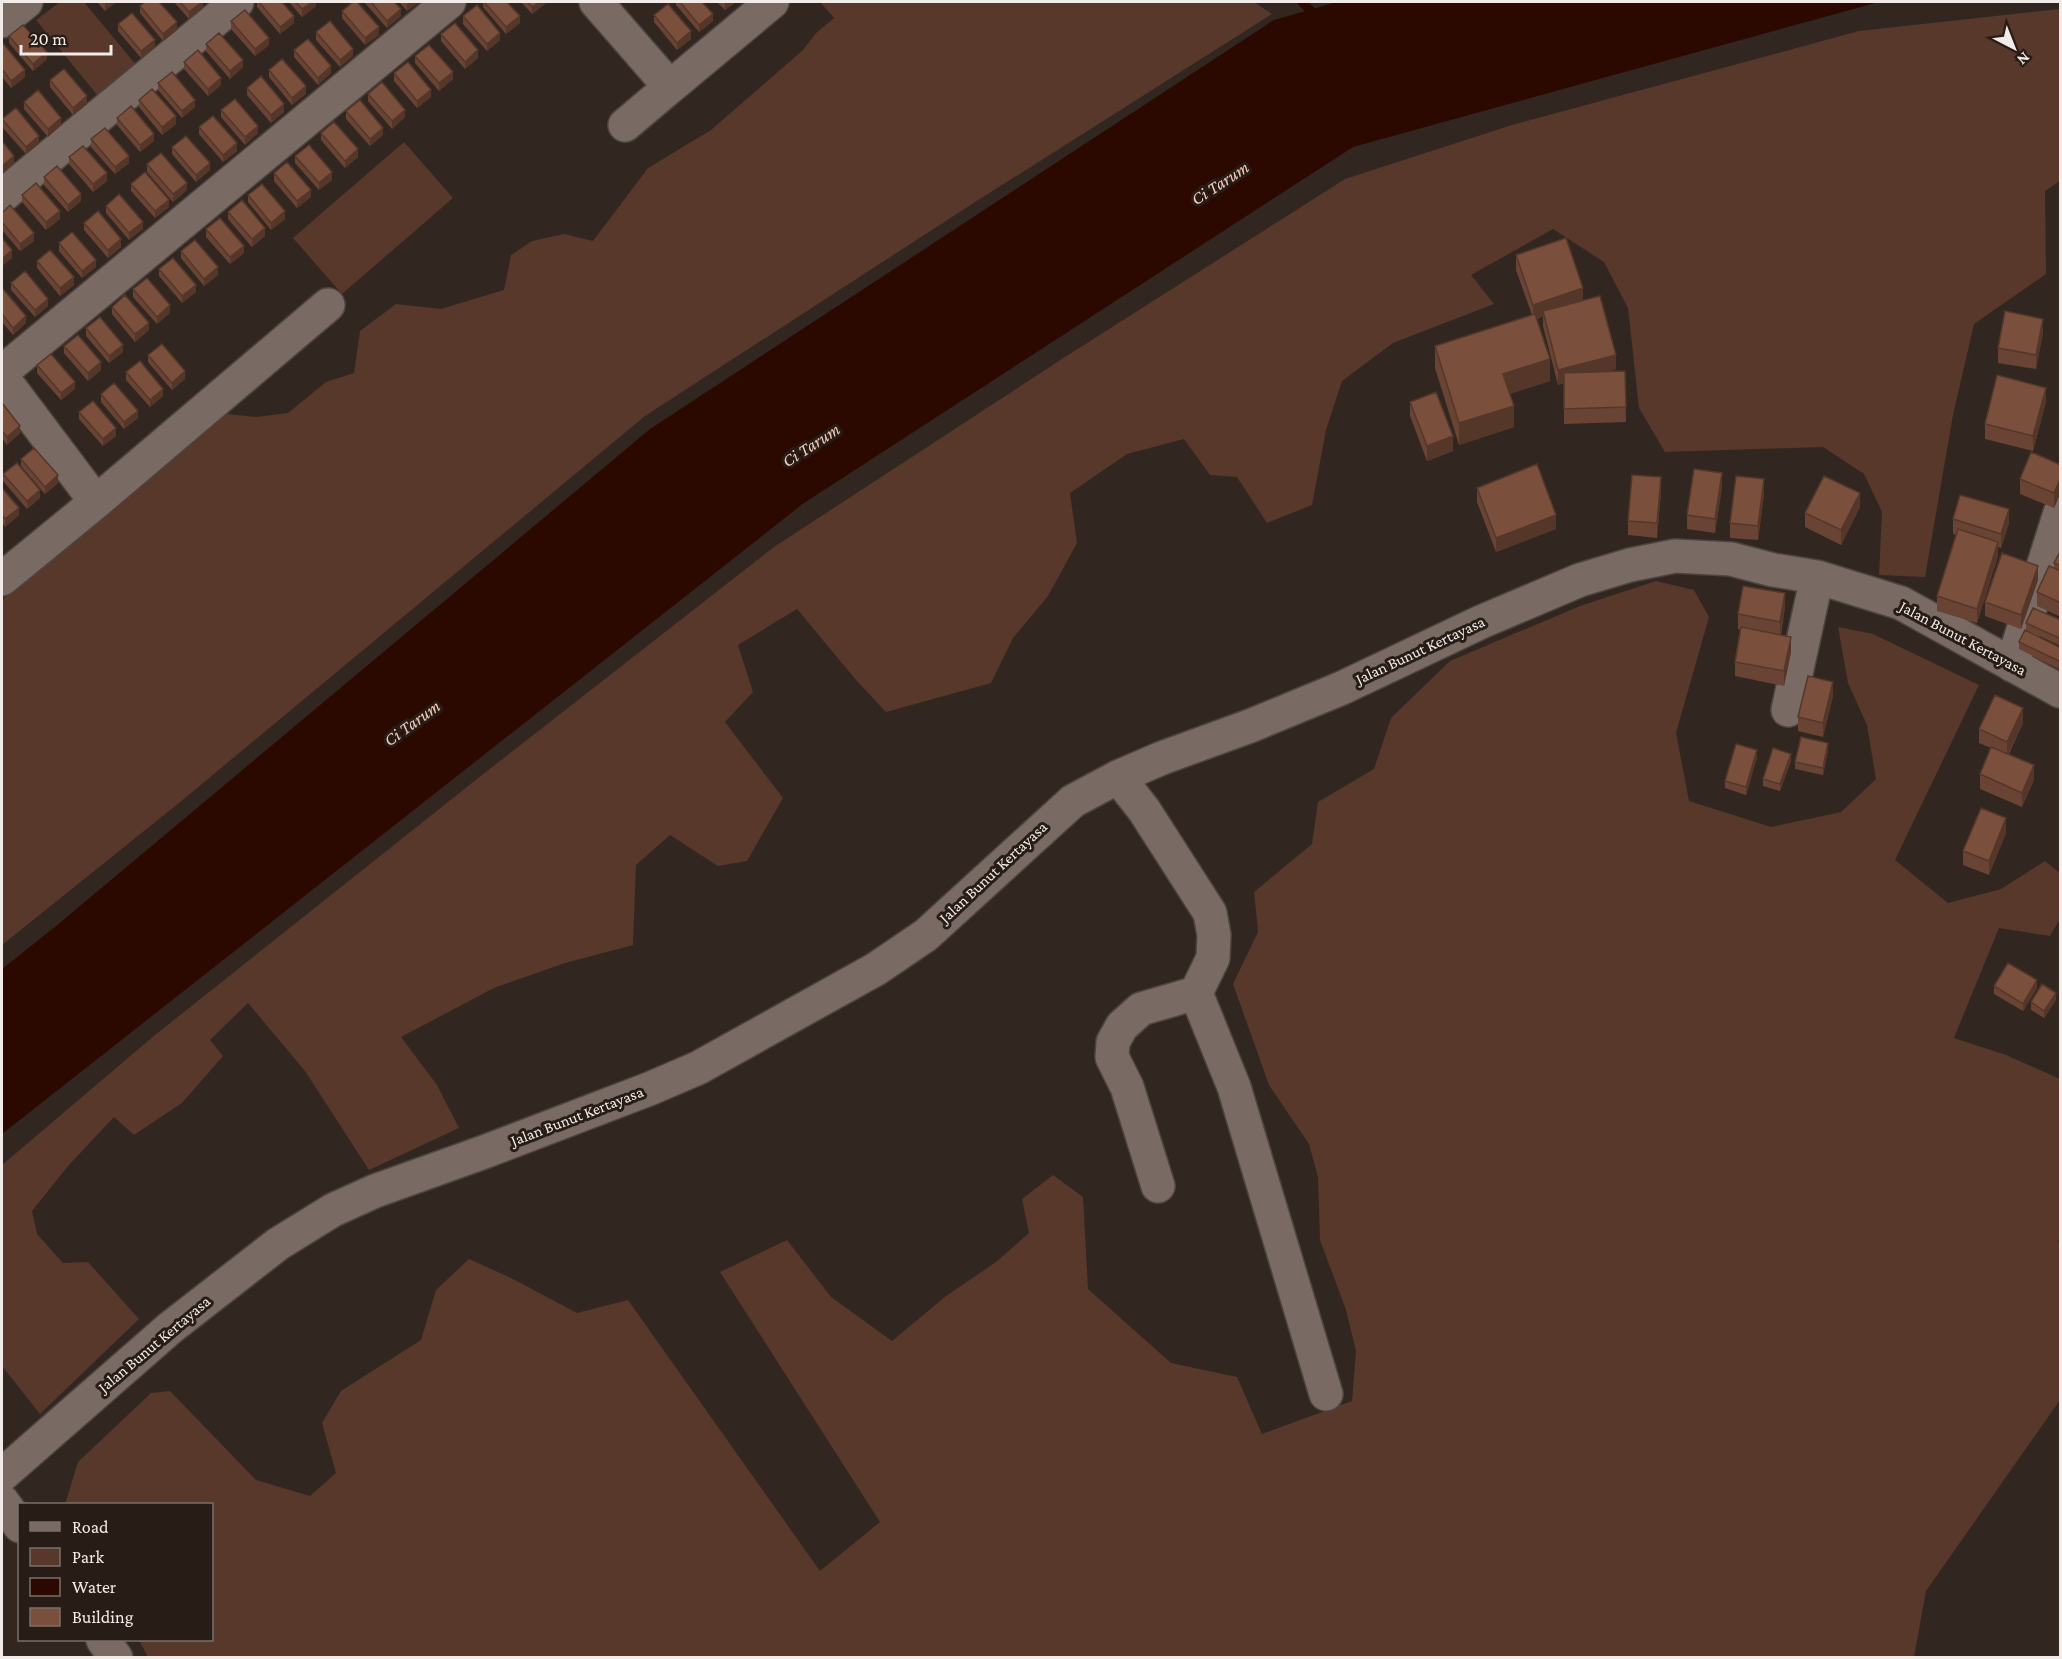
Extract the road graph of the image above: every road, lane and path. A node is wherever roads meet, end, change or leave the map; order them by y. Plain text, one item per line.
1 (26, 2) edge
2 (237, 2) edge
3 (449, 2) edge
4 (596, 2) edge
5 (771, 2) edge
6 (2, 21) edge
7 (670, 87) junction
8 (626, 125) dead end
9 (2, 196) edge
10 (328, 305) dead end
11 (2, 372) edge
12 (2, 377) edge
13 (96, 502) junction
14 (2061, 513) edge
15 (1817, 577) junction
16 (2, 579) edge
17 (2012, 665) junction
18 (2061, 691) edge
19 (1788, 710) dead end
20 (1118, 777) junction
21 (1196, 993) junction
22 (1158, 1186) dead end
23 (1326, 1394) dead end
24 (2, 1475) edge
25 (2, 1501) edge
26 (18, 1523) edge
27 (104, 1641) edge
28 (116, 1658) edge

1 - 6 street
2 - 9 street
3 - 11 street
4 - 7 street
5 - 7 street
7 - 8 street
10 - 13 street
12 - 13 street
13 - 16 street
14 - 17 street
15 - 17 street, Jalan Bunut Kertayasa
15 - 19 street
15 - 20 street, Jalan Bunut Kertayasa
17 - 18 street, Jalan Bunut Kertayasa
20 - 21 street
20 - 24 street, Jalan Bunut Kertayasa
21 - 22 street
21 - 23 street
25 - 26 street
27 - 28 street

